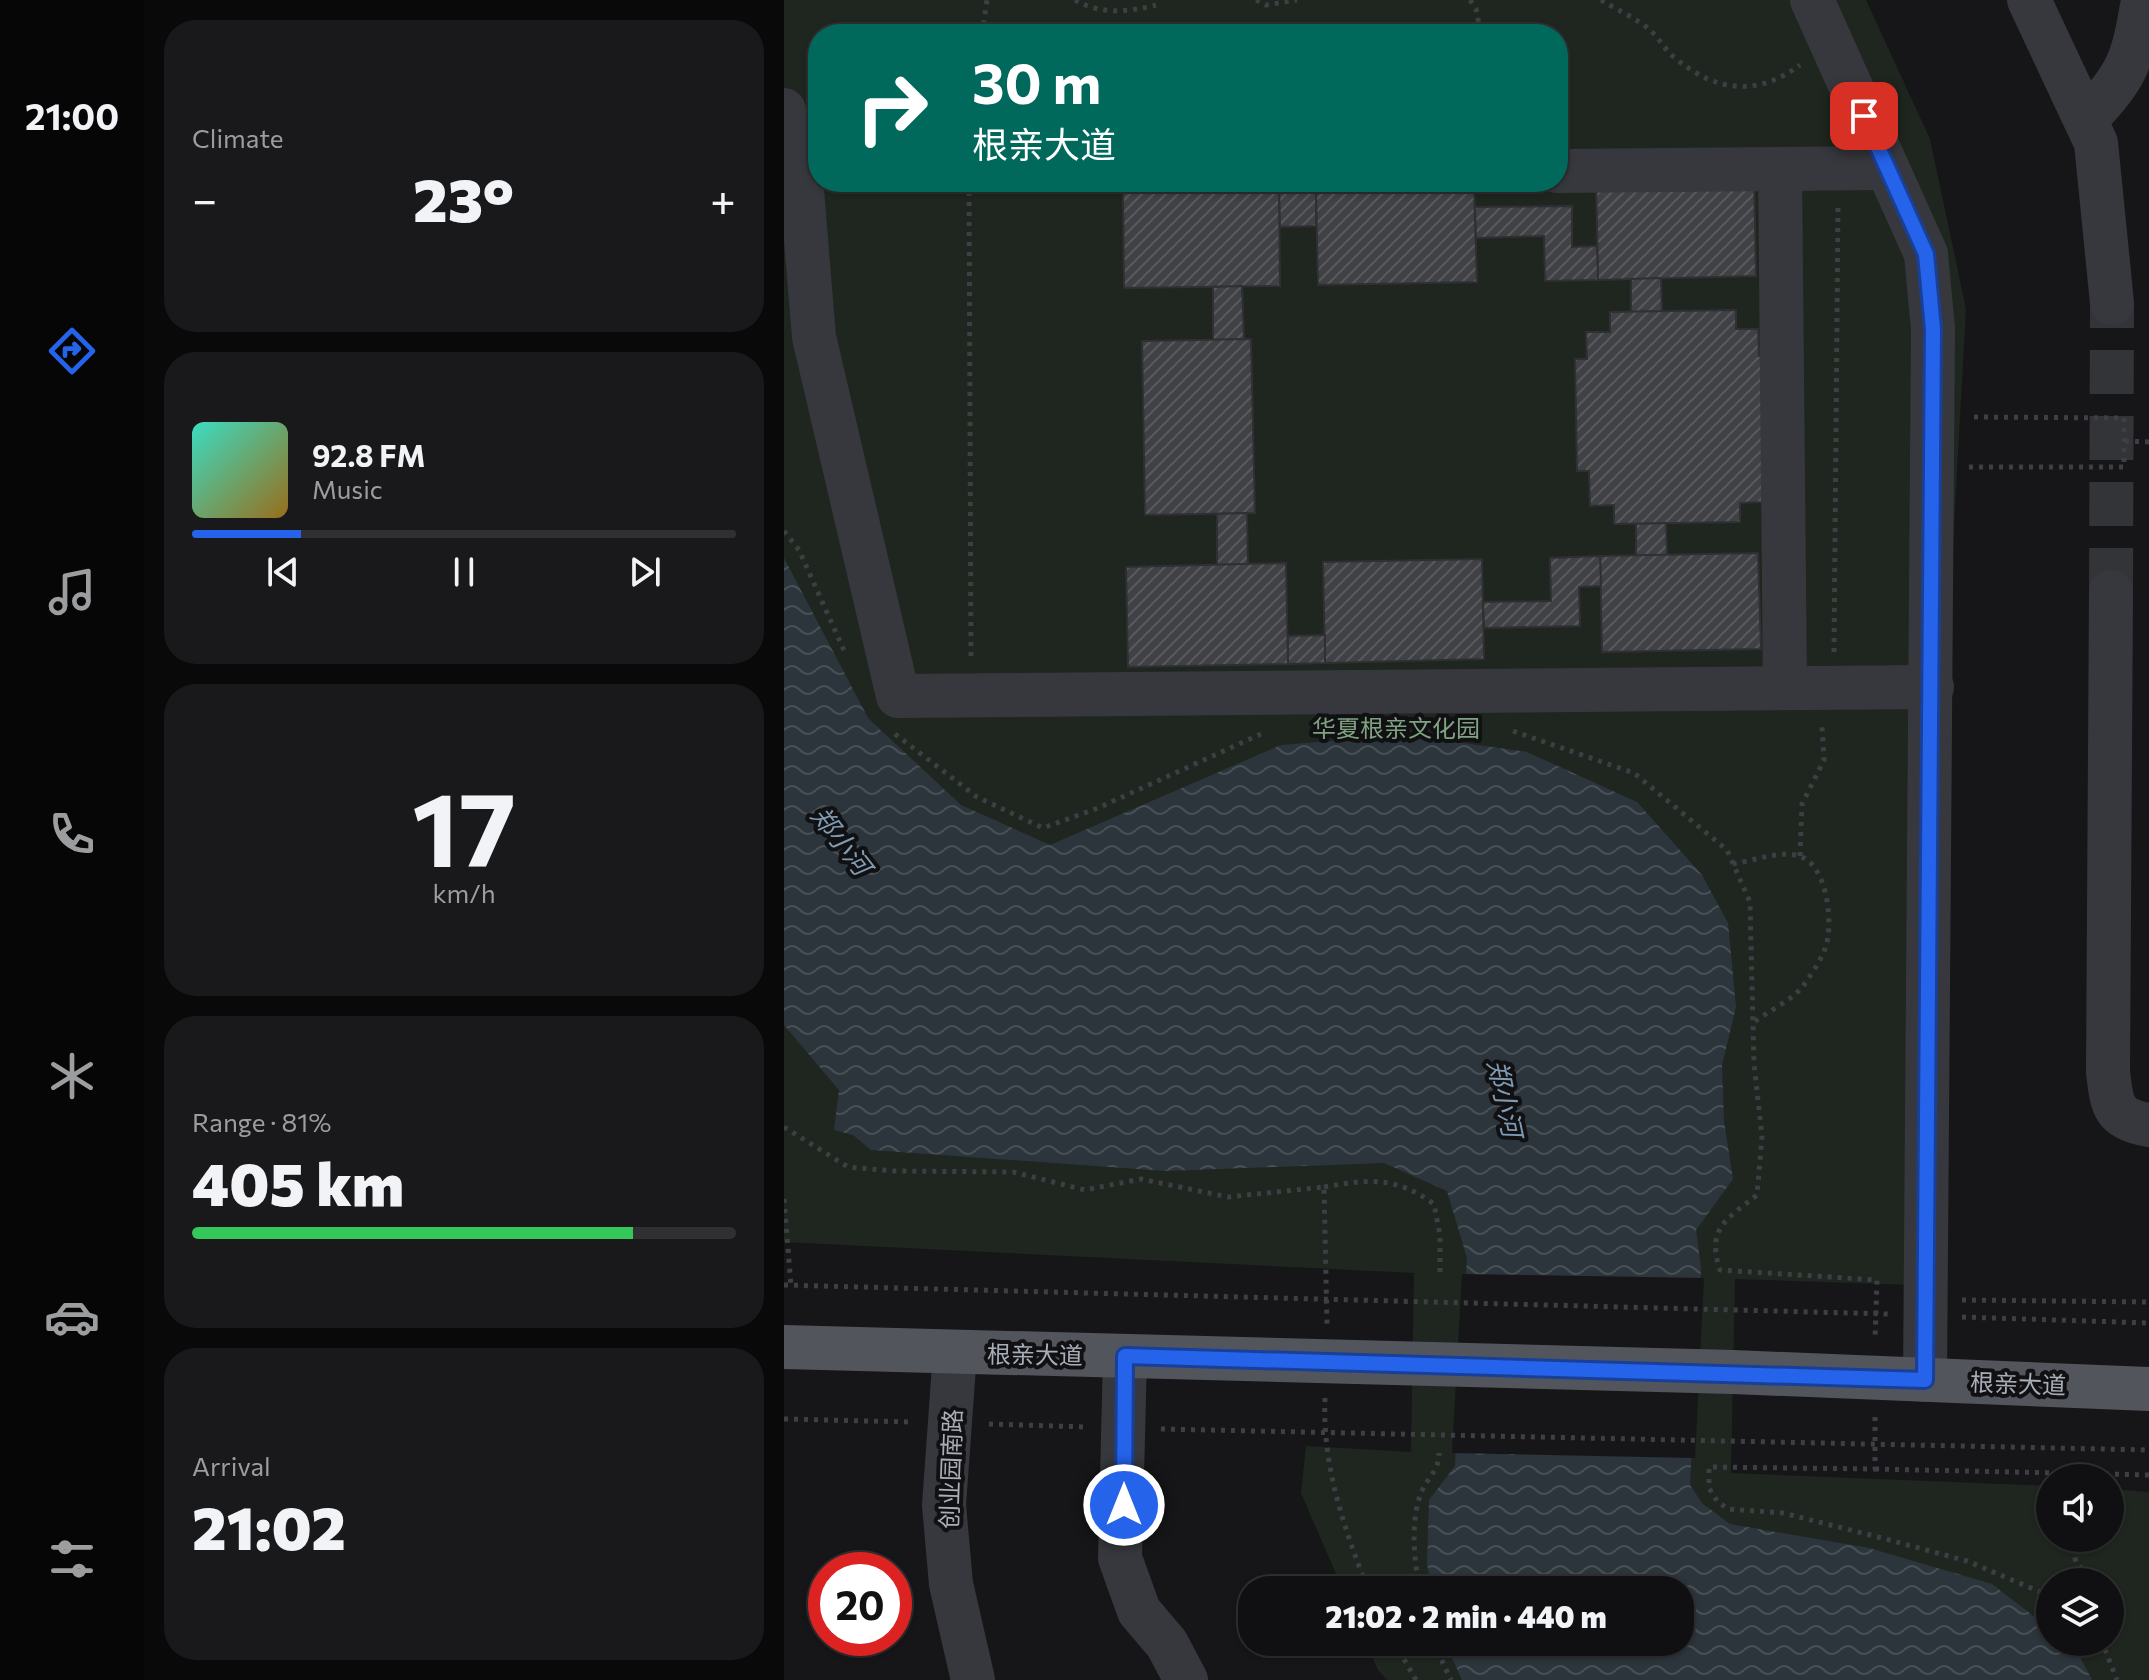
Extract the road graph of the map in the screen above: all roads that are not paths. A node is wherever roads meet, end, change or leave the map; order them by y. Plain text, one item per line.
1 (2029, 0) edge
2 (2143, 0) edge
3 (1821, 19) edge
4 (784, 110) edge
5 (2086, 119) junction
6 (1887, 168) junction
7 (1780, 169) junction
8 (1568, 171) edge
9 (808, 175) edge
10 (809, 192) edge
11 (2112, 303) tunnel mouth
12 (2111, 592) tunnel mouth
13 (1932, 687) junction
14 (1785, 688) junction
15 (2149, 1125) edge
16 (784, 1347) edge
17 (955, 1352) junction
18 (1125, 1356) junction
19 (1925, 1380) junction
20 (2149, 1389) edge
21 (973, 1680) edge
22 (1186, 1680) edge

1 - 5 street
2 - 5 street
3 - 6 street
4 - 9 street
5 - 11 street
6 - 7 street
6 - 13 street
7 - 8 street
7 - 14 street
10 - 14 street
12 - 15 street
13 - 14 street
13 - 19 street
16 - 17 main road, 根亲大道
17 - 18 main road, 根亲大道
17 - 21 street, 创业园南路
18 - 19 main road, 根亲大道
18 - 22 street
19 - 20 main road, 根亲大道

